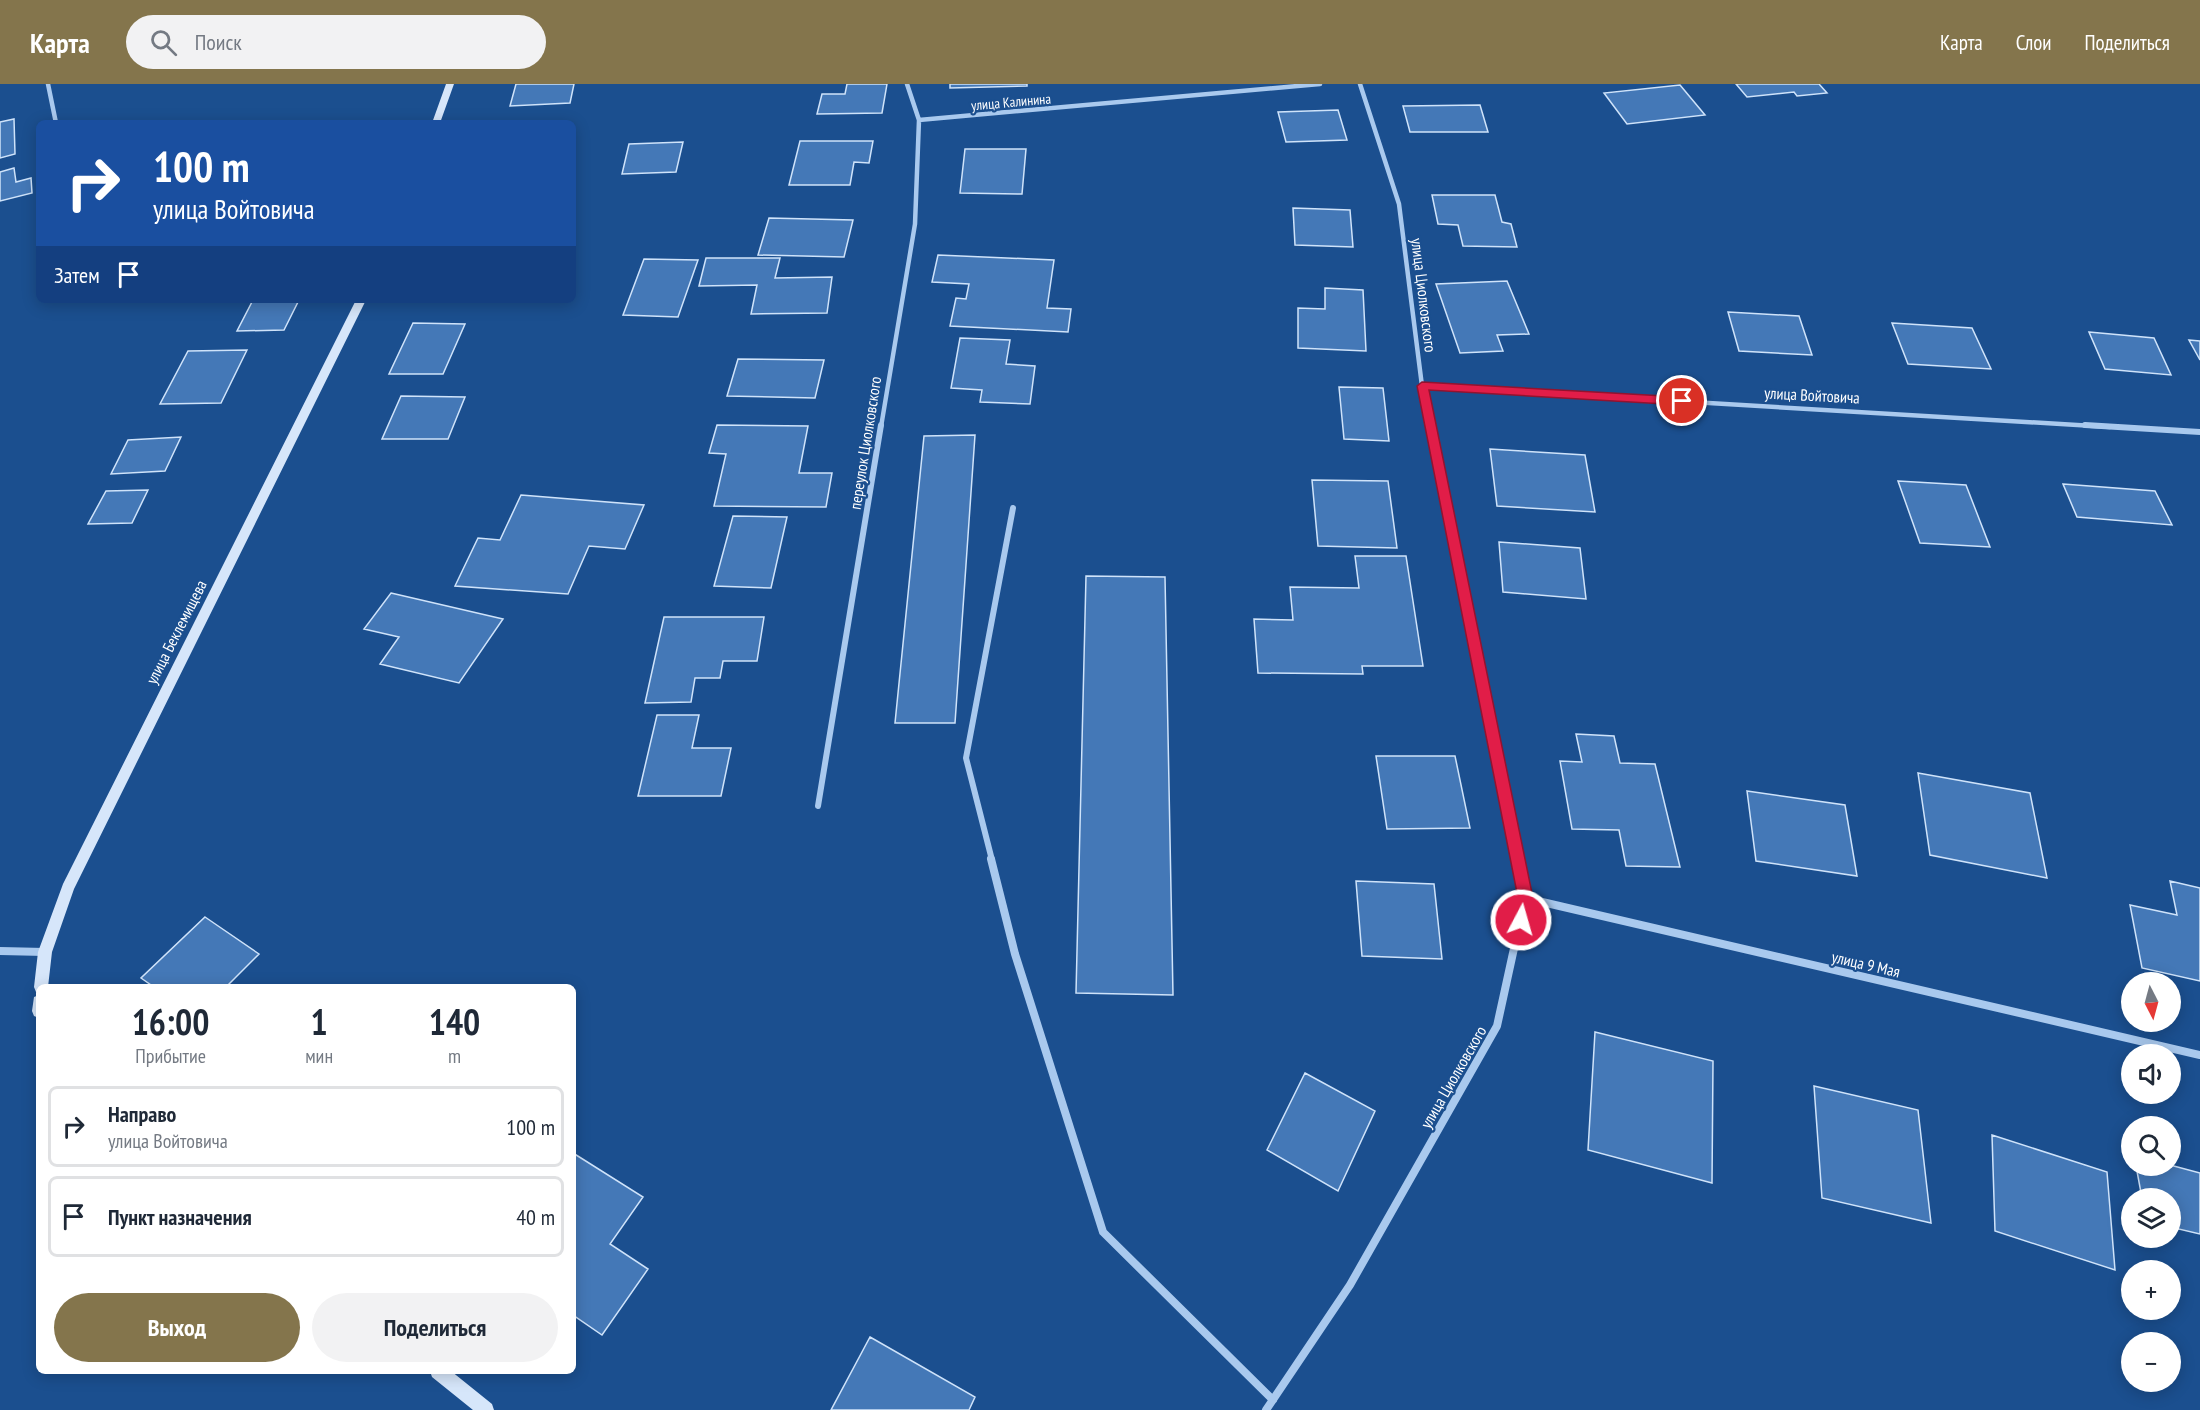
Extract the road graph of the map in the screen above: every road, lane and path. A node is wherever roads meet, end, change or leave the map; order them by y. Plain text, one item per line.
1 (48, 84) edge
2 (450, 84) edge
3 (906, 84) edge
4 (1320, 84) edge
5 (1360, 84) edge
6 (55, 120) edge
7 (437, 120) edge
8 (919, 120) junction
9 (360, 303) edge
10 (1422, 386) junction
11 (2200, 432) edge
12 (1012, 508) dead end
13 (818, 806) dead end
14 (1525, 898) junction
15 (0, 951) edge
16 (45, 952) junction
17 (41, 984) edge
18 (2200, 1056) edge
19 (442, 1374) edge
20 (1273, 1400) junction
21 (486, 1410) edge
22 (1266, 1410) edge

1 - 6 street
2 - 7 main road
3 - 8 street, переулок Циолковского
4 - 8 street, улица Калинина
5 - 10 street, улица Циолковского
8 - 13 street, переулок Циолковского
9 - 16 main road, улица Беклемищева
10 - 11 street, улица Войтовича
10 - 14 street, улица Циолковского
12 - 20 street
14 - 18 street, улица 9 Мая
14 - 20 street, улица Циолковского
15 - 16 street
16 - 17 main road, улица Беклемищева
19 - 21 main road
20 - 22 street, улица Циолковского

